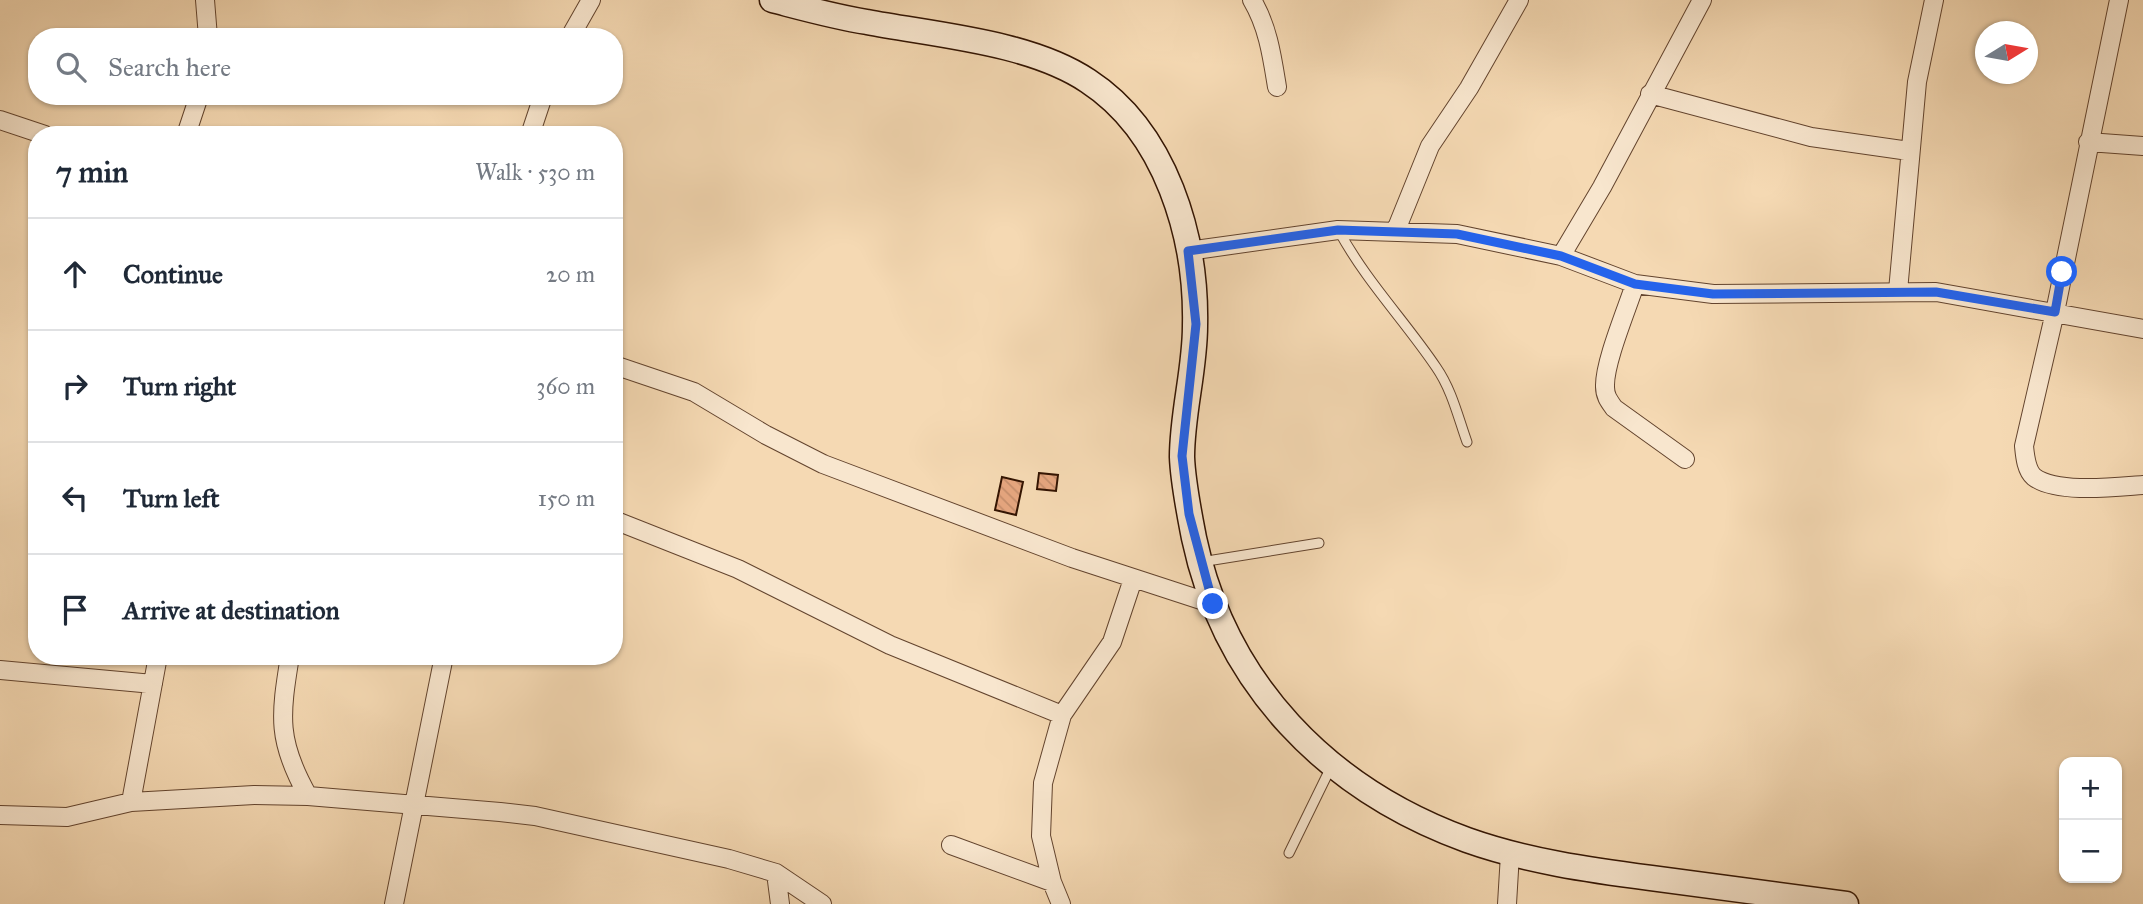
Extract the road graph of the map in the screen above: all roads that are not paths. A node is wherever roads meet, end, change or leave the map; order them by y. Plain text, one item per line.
1 (205, 0) edge
2 (592, 0) edge
3 (772, 0) edge
4 (1252, 0) edge
5 (1519, 0) edge
6 (1702, 0) edge
7 (1934, 0) edge
8 (2119, 0) edge
9 (207, 28) edge
10 (575, 28) edge
11 (1277, 87) dead end
12 (1650, 94) junction
13 (196, 105) edge
14 (540, 105) edge
15 (0, 120) edge
16 (189, 126) edge
17 (533, 126) edge
18 (28, 129) edge
19 (2088, 142) junction
20 (2143, 146) edge
21 (1909, 151) junction
22 (1338, 230) junction
23 (1396, 230) junction
24 (1188, 251) junction
25 (1561, 256) junction
26 (1635, 284) junction
27 (1898, 292) junction
28 (2055, 312) junction
29 (2143, 329) edge
30 (623, 368) edge
31 (1467, 442) dead end
32 (1685, 459) dead end
33 (2143, 485) edge
34 (623, 524) edge
35 (1320, 543) dead end
36 (1199, 563) junction
37 (1133, 579) junction
38 (1213, 604) junction
39 (156, 665) edge
40 (289, 665) edge
41 (442, 665) edge
42 (0, 670) edge
43 (153, 684) junction
44 (1062, 715) junction
45 (1332, 765) junction
46 (308, 796) junction
47 (131, 802) junction
48 (412, 807) junction
49 (0, 815) edge
50 (951, 845) dead end
51 (1289, 853) dead end
52 (1510, 854) junction
53 (776, 873) junction
54 (1052, 883) junction
55 (1721, 896) edge
56 (394, 904) edge
57 (779, 904) edge
58 (822, 904) edge
59 (1061, 904) edge
60 (1507, 904) edge
61 (1846, 904) edge

1 - 9 street
2 - 10 street
3 - 24 main road
4 - 11 street
5 - 23 street
6 - 12 street
7 - 21 street
8 - 19 street
12 - 21 street
12 - 25 street
13 - 16 street
14 - 17 street
15 - 18 street
19 - 20 street
19 - 28 street
21 - 27 street
22 - 23 street
22 - 24 street
22 - 31 lane
23 - 25 street
24 - 36 main road
25 - 26 street
26 - 27 street
26 - 32 street
27 - 28 street
28 - 29 street
28 - 33 street
30 - 37 street
34 - 44 street
35 - 36 lane
36 - 38 main road
37 - 38 street
37 - 44 street
38 - 45 main road
39 - 43 street
40 - 46 street
41 - 48 street
42 - 43 street
43 - 47 street
44 - 54 street
45 - 51 lane
45 - 52 main road
46 - 47 street
46 - 48 street
47 - 49 street
48 - 53 street
48 - 56 street
50 - 54 street
52 - 55 main road
52 - 60 street
53 - 57 street
53 - 58 street
54 - 59 street
55 - 61 main road

